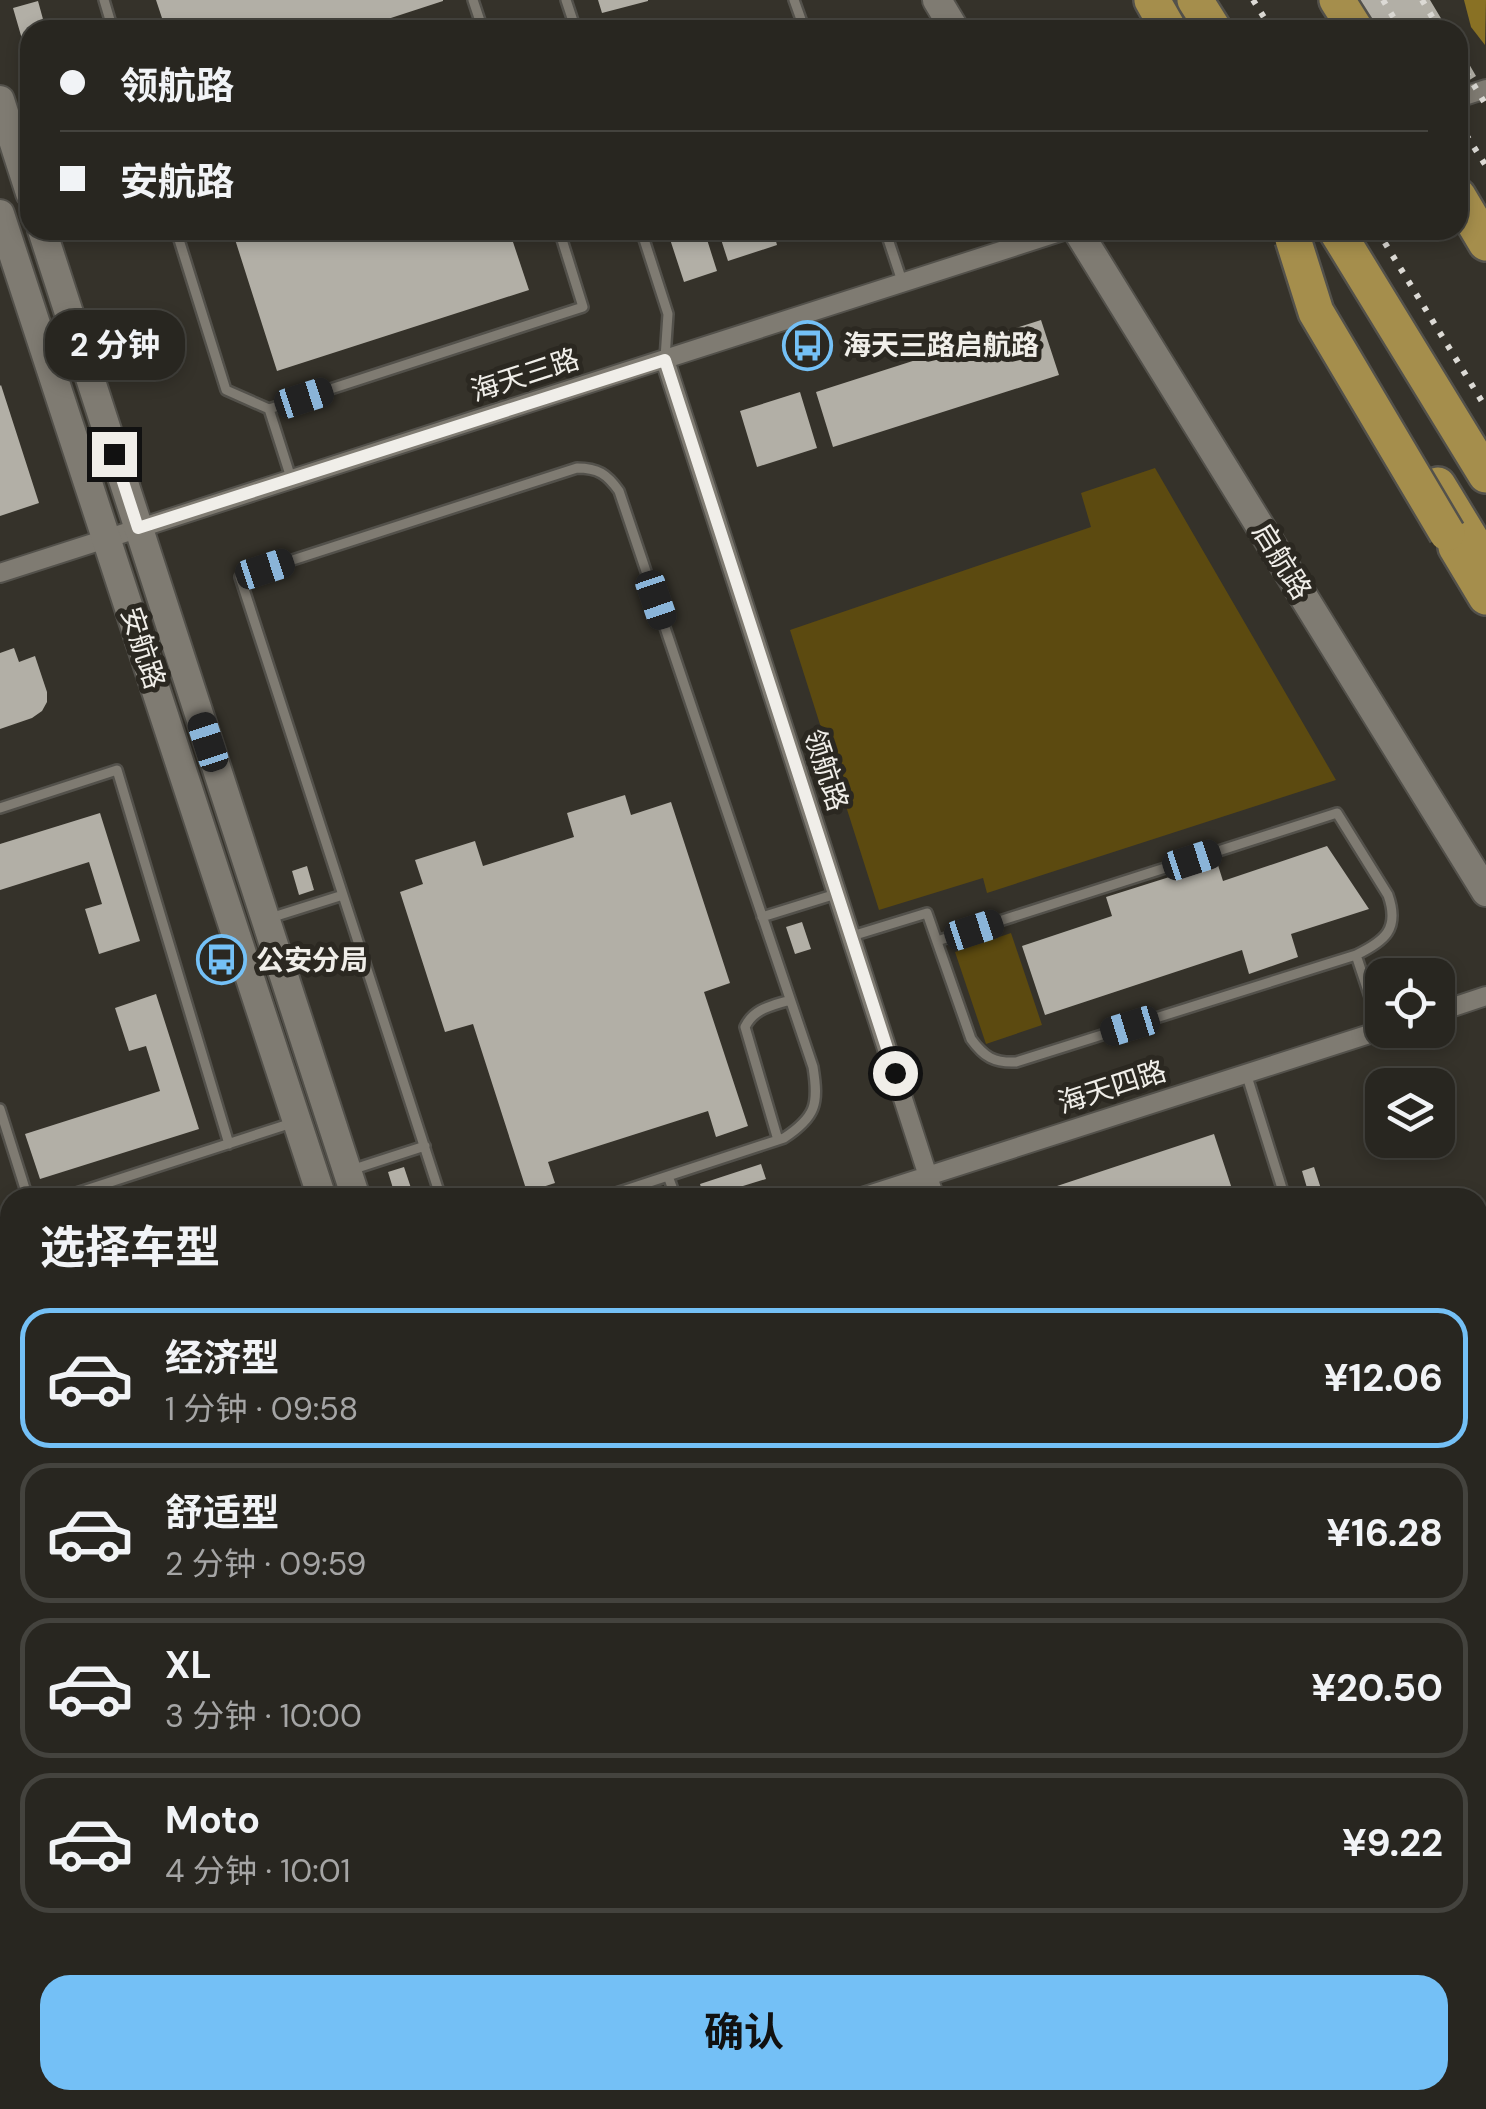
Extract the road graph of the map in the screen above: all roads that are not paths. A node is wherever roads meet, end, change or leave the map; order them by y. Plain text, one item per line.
1 (0, 100) edge
2 (20, 162) edge
3 (1468, 213) edge
4 (0, 215) edge
5 (45, 240) edge
6 (179, 240) edge
7 (562, 240) edge
8 (643, 240) edge
9 (888, 240) edge
10 (1036, 240) edge
11 (1083, 240) edge
12 (1292, 240) edge
13 (1293, 240) edge
14 (1342, 240) edge
15 (1486, 243) edge
16 (8, 265) edge
17 (903, 284) junction
18 (665, 360) junction
19 (269, 409) junction
20 (1486, 476) edge
21 (291, 478) junction
22 (138, 528) junction
23 (107, 539) junction
24 (1486, 564) edge
25 (0, 573) edge
26 (1486, 597) edge
27 (0, 808) edge
28 (1486, 892) edge
29 (837, 894) junction
30 (343, 895) junction
31 (762, 917) junction
32 (266, 920) junction
33 (851, 936) junction
34 (937, 941) junction
35 (1356, 955) junction
36 (1365, 981) edge
37 (1486, 996) edge
38 (790, 1000) junction
39 (1455, 1006) edge
40 (1365, 1035) edge
41 (1246, 1073) junction
42 (0, 1109) edge
43 (297, 1122) junction
44 (778, 1140) junction
45 (228, 1144) junction
46 (424, 1146) junction
47 (668, 1176) junction
48 (928, 1176) junction
49 (352, 1184) edge
50 (25, 1188) edge
51 (92, 1188) edge
52 (319, 1188) edge
53 (439, 1188) edge
54 (631, 1188) edge
55 (672, 1188) edge
56 (890, 1188) edge
57 (932, 1188) edge
58 (1282, 1188) edge

1 - 2 street
3 - 15 highway
4 - 16 street, 安航路
5 - 22 street, 安航路
6 - 19 lane
7 - 19 lane
8 - 18 lane
9 - 17 lane
10 - 17 street, 海天三路
11 - 28 street, 启航路
12 - 26 highway, bridge
13 - 24 highway, bridge
14 - 20 highway
16 - 23 street, 安航路
17 - 18 street, 海天三路
18 - 21 street, 海天三路
18 - 29 street, 领航路
19 - 21 lane
21 - 22 street, 海天三路
22 - 23 street, 海天三路
22 - 32 street, 安航路
23 - 25 street, 海天三路
23 - 43 street, 安航路
27 - 45 lane
29 - 31 lane
29 - 33 street, 领航路
30 - 31 lane
30 - 32 lane
30 - 46 lane
31 - 38 lane
32 - 49 street, 安航路
33 - 34 lane
33 - 48 street, 领航路
34 - 35 lane
34 - 35 lane
35 - 36 lane
37 - 39 street
38 - 44 lane
38 - 44 lane
40 - 41 street, 海天四路
41 - 48 street, 海天四路
41 - 58 lane
42 - 50 lane
43 - 45 lane
43 - 52 street, 安航路
44 - 47 lane
45 - 51 lane
46 - 49 lane
46 - 53 lane
47 - 54 lane
47 - 55 lane
48 - 56 street, 海天四路
48 - 57 street, 领航路

